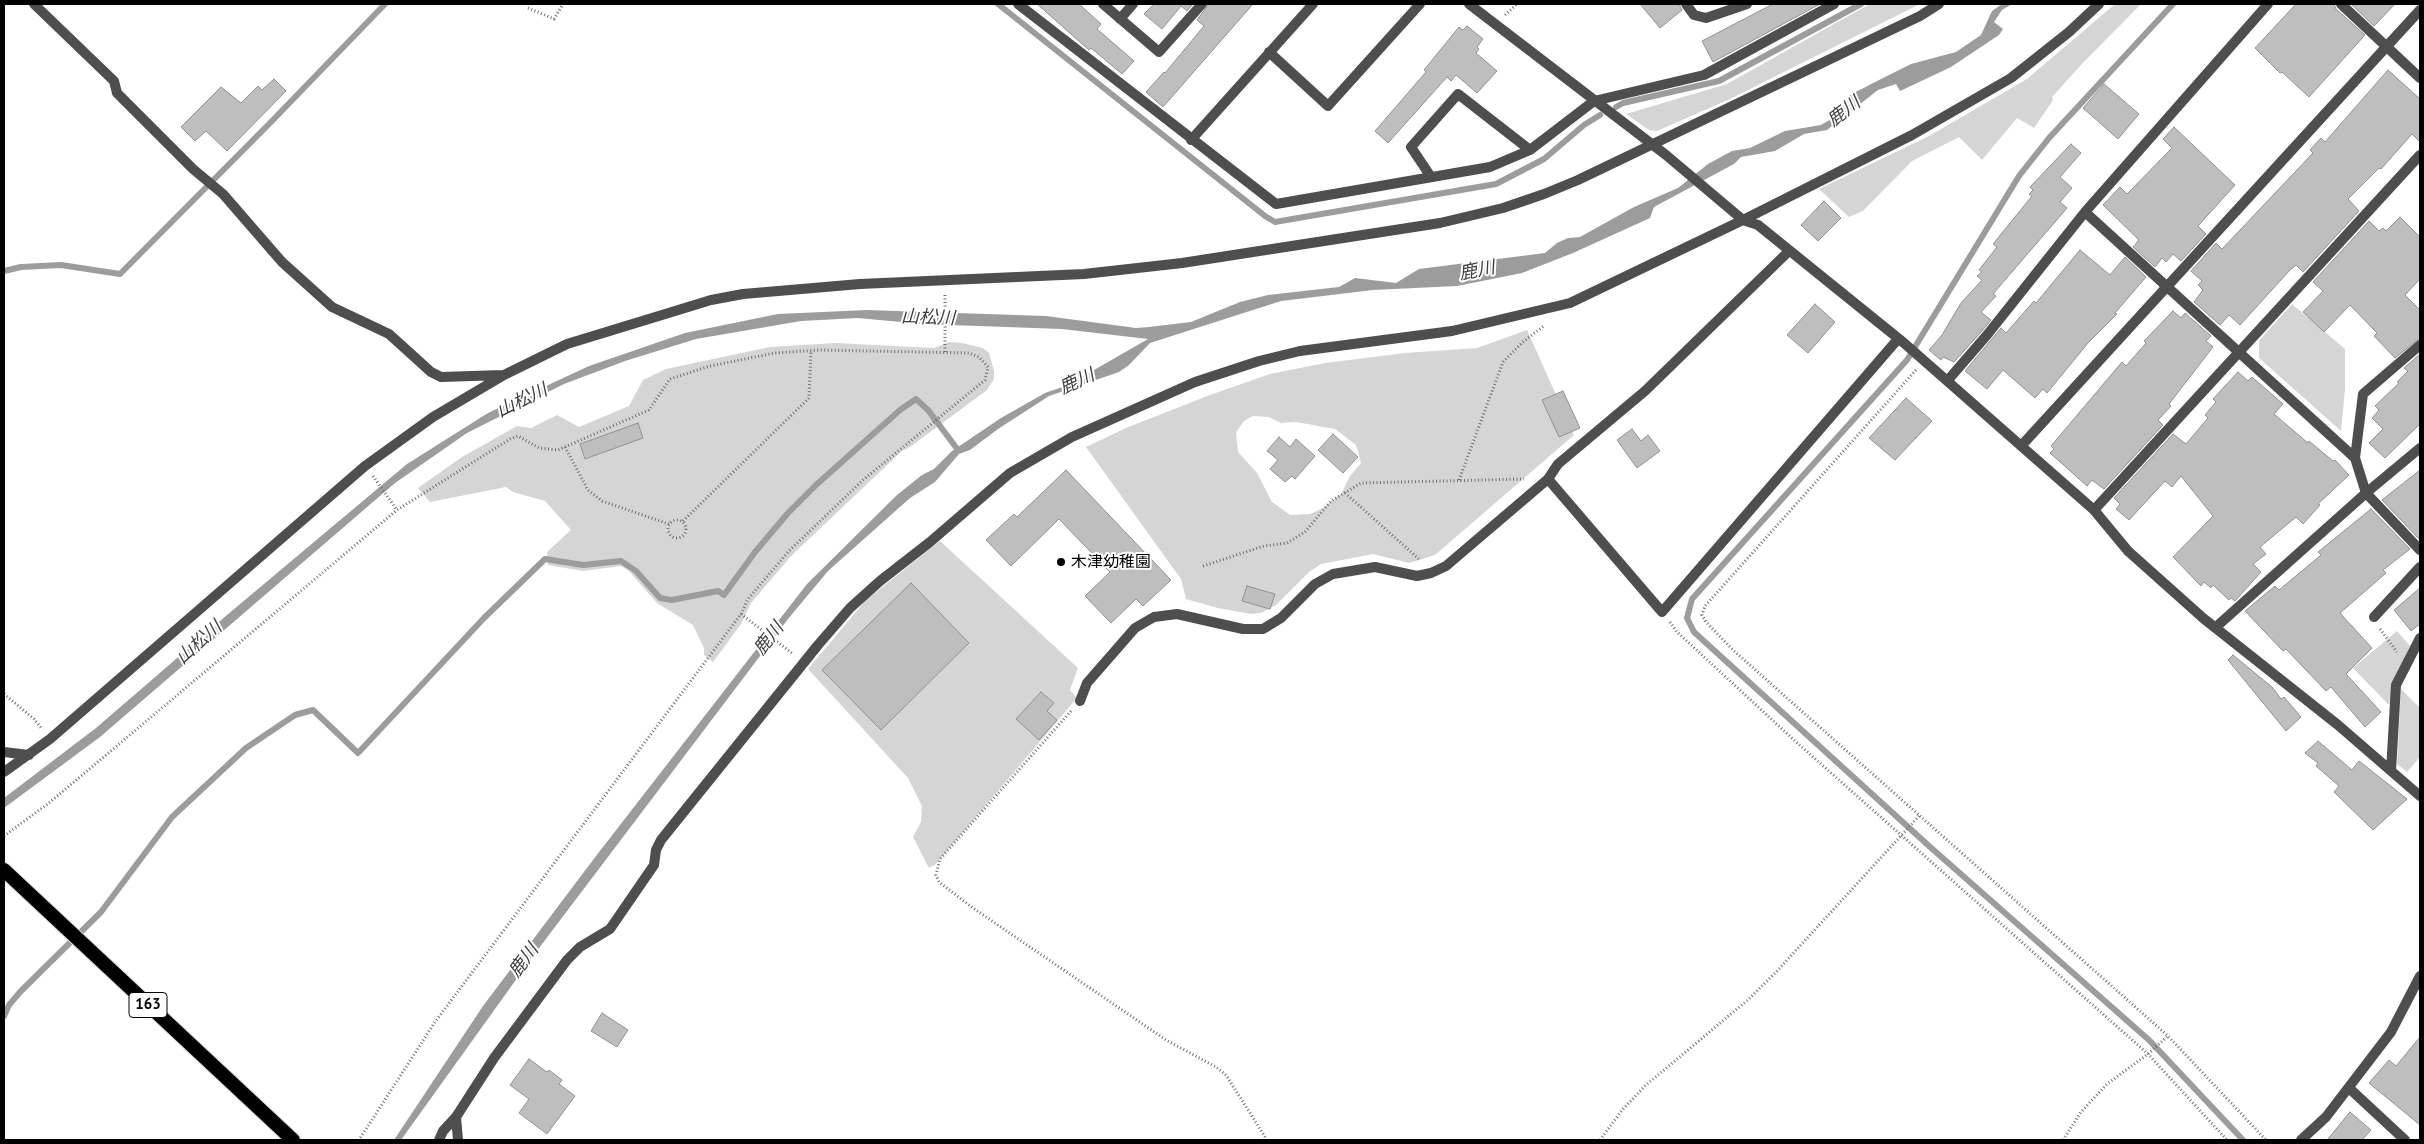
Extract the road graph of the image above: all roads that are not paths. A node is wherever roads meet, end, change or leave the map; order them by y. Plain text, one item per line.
1 (34, 4) edge
2 (1018, 4) edge
3 (1103, 4) edge
4 (1133, 4) edge
5 (1202, 4) edge
6 (1313, 4) edge
7 (1420, 4) edge
8 (1469, 4) edge
9 (1686, 4) edge
10 (1746, 4) edge
11 (1834, 4) edge
12 (1939, 4) edge
13 (2099, 4) edge
14 (2268, 4) edge
15 (2341, 4) edge
16 (2420, 10) edge
17 (1120, 19) junction
18 (2386, 46) junction
19 (1269, 52) junction
20 (2420, 78) edge
21 (1594, 101) junction
22 (1191, 140) junction
23 (1649, 144) junction
24 (1530, 150) junction
25 (2420, 155) edge
26 (1431, 177) junction
27 (2085, 212) junction
28 (1743, 220) junction
29 (1788, 252) junction
30 (2166, 286) junction
31 (1901, 341) junction
32 (2420, 345) edge
33 (2238, 352) junction
34 (504, 375) junction
35 (1948, 380) junction
36 (2022, 445) junction
37 (2420, 448) edge
38 (2355, 458) junction
39 (1548, 479) junction
40 (2366, 493) junction
41 (2094, 510) junction
42 (2420, 550) edge
43 (2420, 567) edge
44 (2374, 617) road end
45 (2216, 627) junction
46 (2420, 638) edge
47 (1080, 701) road end
48 (4, 752) edge
49 (28, 755) junction
50 (2391, 771) junction
51 (4, 772) edge
52 (2420, 796) edge
53 (4, 870) edge
54 (2420, 976) edge
55 (2349, 1088) junction
56 (456, 1117) junction
57 (293, 1140) edge
58 (439, 1140) edge
59 (458, 1140) edge
60 (2301, 1140) edge
61 (2405, 1140) edge

1 - 34 street
2 - 22 street
3 - 17 street
4 - 17 street
5 - 17 street
6 - 19 street
7 - 19 street
8 - 21 street
9 - 10 street
11 - 21 street
12 - 23 street
13 - 28 street
14 - 27 street
15 - 18 street
16 - 18 street
18 - 20 street
18 - 30 street
19 - 22 street
21 - 23 street
21 - 24 street
22 - 26 street
23 - 28 street
23 - 34 street
24 - 26 street
24 - 26 street
25 - 33 street
27 - 30 street
27 - 35 street
28 - 29 street
28 - 56 street
29 - 31 street
29 - 39 street
30 - 33 street
30 - 36 street
31 - 35 street
31 - 39 street
32 - 38 street
33 - 38 street
33 - 41 street
34 - 49 street
35 - 36 street
36 - 41 street
37 - 40 street
38 - 40 street
39 - 47 street
40 - 42 street
40 - 45 street
41 - 45 street
43 - 44 street
45 - 50 street
46 - 50 street
48 - 49 street
49 - 51 street
50 - 52 street
53 - 57 highway, 163
54 - 55 street
55 - 60 street
55 - 61 street
56 - 58 street
56 - 59 street

